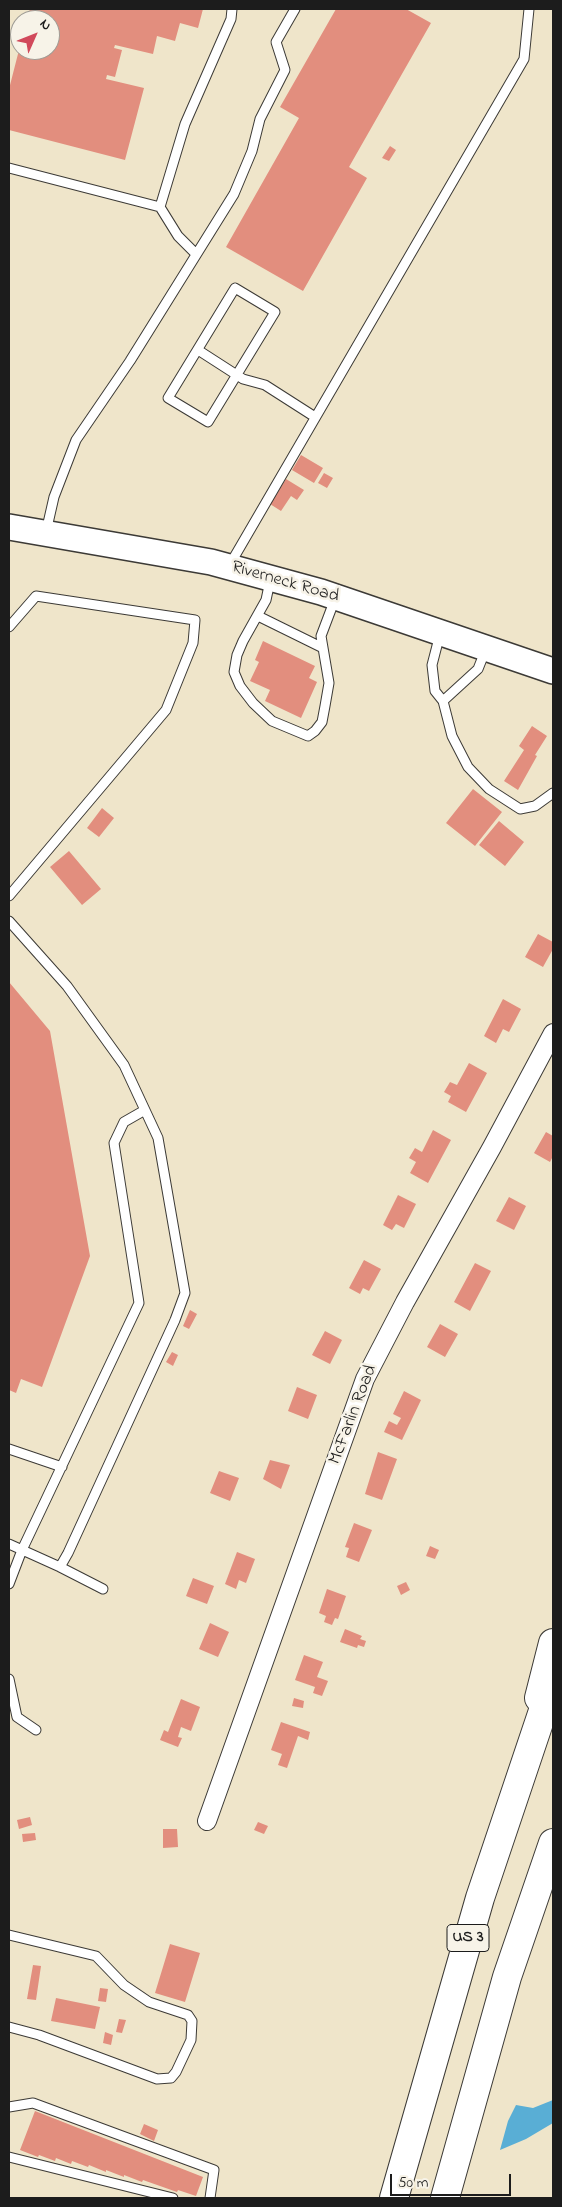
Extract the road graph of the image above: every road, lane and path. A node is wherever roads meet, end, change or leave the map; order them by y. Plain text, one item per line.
1 (232, 9) edge
2 (294, 9) edge
3 (529, 9) edge
4 (9, 168) edge
5 (160, 207) junction
6 (196, 254) junction
7 (198, 350) junction
8 (238, 376) junction
9 (315, 417) junction
10 (9, 527) edge
11 (45, 534) junction
12 (229, 567) junction
13 (270, 578) junction
14 (336, 597) junction
15 (258, 616) junction
16 (9, 628) edge
17 (440, 632) junction
18 (323, 648) junction
19 (486, 648) junction
20 (553, 670) edge
21 (443, 701) junction
22 (553, 793) edge
23 (9, 896) edge
24 (9, 922) edge
25 (553, 1032) edge
26 (145, 1110) junction
27 (9, 1449) edge
28 (62, 1467) junction
29 (9, 1544) edge
30 (22, 1550) junction
31 (60, 1567) junction
32 (9, 1584) edge
33 (103, 1589) dead end
34 (553, 1644) edge
35 (9, 1679) edge
36 (553, 1681) edge
37 (36, 1730) dead end
38 (516, 1787) junction
39 (206, 1821) dead end
40 (553, 1843) edge
41 (9, 1935) edge
42 (9, 2027) edge
43 (9, 2107) edge
44 (9, 2157) edge
45 (174, 2198) edge
46 (210, 2198) edge
47 (394, 2198) edge
48 (445, 2198) edge

1 - 5 lane
2 - 6 lane
3 - 9 lane
4 - 5 lane
5 - 6 lane
6 - 11 lane
7 - 8 lane
7 - 8 lane
7 - 8 lane
8 - 9 lane
9 - 12 lane
10 - 11 main road, Riverneck Road
11 - 12 main road, Riverneck Road
12 - 13 main road, Riverneck Road
13 - 14 main road, Riverneck Road
13 - 15 lane
14 - 17 main road, Riverneck Road
14 - 18 lane
15 - 18 lane
15 - 18 lane
16 - 23 lane
17 - 19 main road, Riverneck Road
17 - 21 lane
19 - 20 main road, Riverneck Road
19 - 21 lane
21 - 22 lane
24 - 26 lane
25 - 39 street, McFarlin Road
26 - 28 lane
26 - 31 lane
27 - 28 lane
28 - 30 lane
29 - 30 lane
30 - 31 lane
30 - 32 lane
31 - 33 lane
34 - 38 highway
35 - 37 lane
36 - 38 highway, US 3
38 - 47 highway, US 3
40 - 48 highway, US 3
41 - 42 lane
43 - 46 lane
44 - 45 lane

